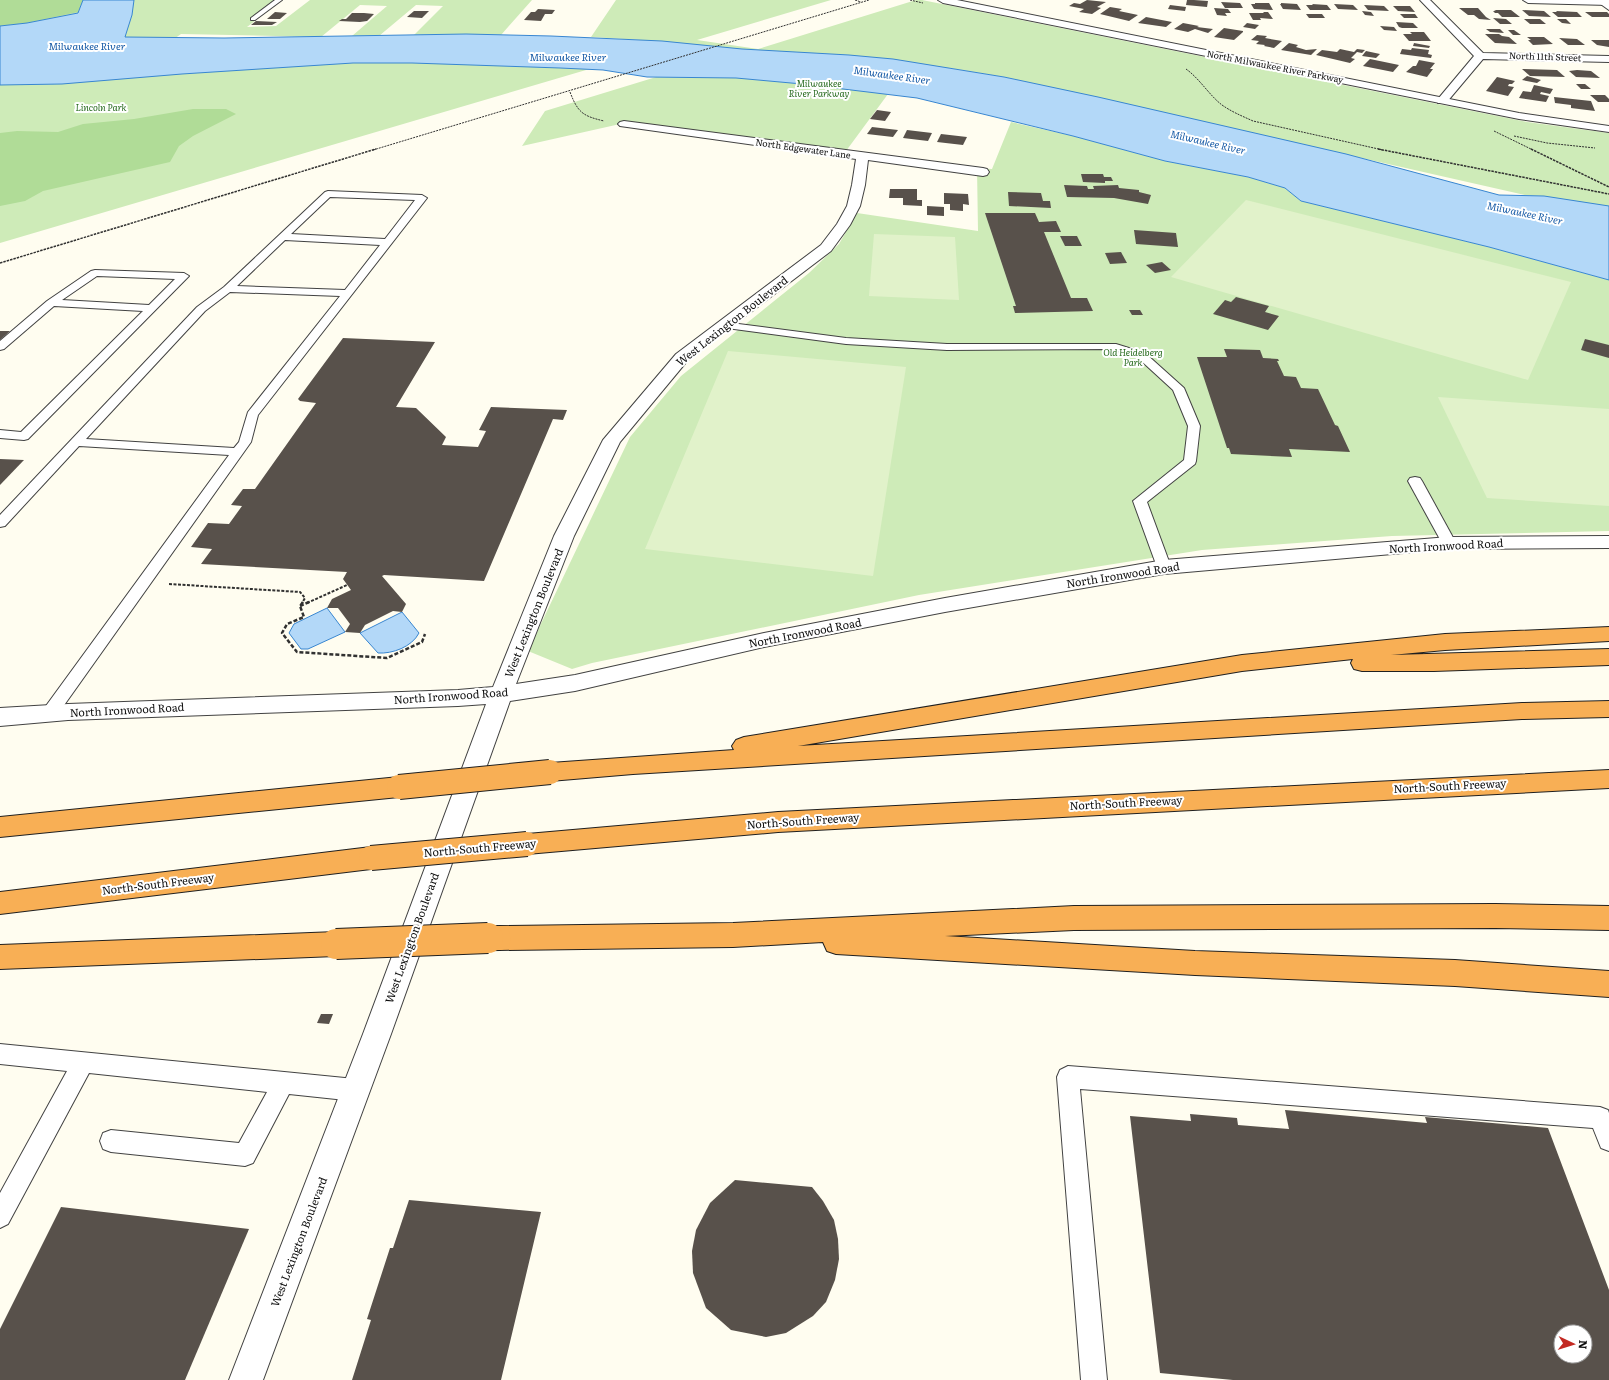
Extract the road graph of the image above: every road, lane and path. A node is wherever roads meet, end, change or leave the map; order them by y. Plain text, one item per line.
1 (279, 0) edge
2 (855, 0) edge
3 (868, 0) edge
4 (943, 0) edge
5 (1425, 0) edge
6 (1528, 0) edge
7 (1602, 1) edge
8 (862, 2) junction
9 (1609, 8) edge
10 (253, 19) dead end
11 (1480, 56) junction
12 (1609, 59) edge
13 (1181, 66) dead end
14 (570, 92) junction
15 (1442, 101) junction
16 (624, 124) joint
17 (1609, 129) edge
18 (1494, 131) dead end
19 (862, 157) junction
20 (983, 172) dead end
21 (1609, 187) edge
22 (1609, 194) edge
23 (283, 237) junction
24 (388, 242) junction
25 (0, 263) edge
26 (228, 289) junction
27 (348, 293) junction
28 (51, 303) junction
29 (152, 308) junction
30 (723, 325) junction
31 (0, 347) edge
32 (0, 434) edge
33 (75, 442) junction
34 (238, 452) junction
35 (1415, 481) dead end
36 (0, 523) edge
37 (1609, 542) edge
38 (1450, 543) junction
39 (1164, 567) junction
40 (144, 582) junction
41 (348, 585) dead end
42 (300, 606) junction
43 (425, 634) dead end
44 (1609, 634) edge
45 (1609, 657) edge
46 (1242, 663) junction
47 (501, 694) junction
48 (1609, 709) edge
49 (49, 714) junction
50 (0, 717) edge
51 (633, 765) junction
52 (1609, 779) edge
53 (0, 827) edge
54 (0, 902) edge
55 (1609, 918) edge
56 (733, 934) junction
57 (0, 957) edge
58 (1609, 984) edge
59 (0, 1054) edge
60 (83, 1063) junction
61 (283, 1083) junction
62 (355, 1090) junction
63 (1609, 1140) edge
64 (112, 1141) dead end
65 (0, 1216) edge
66 (246, 1380) edge
67 (1094, 1380) edge

1 - 10 lane
2 - 8 path
3 - 8 path
4 - 15 street, North Milwaukee River Parkway
5 - 11 street
6 - 7 street
7 - 9 lane
8 - 14 path
11 - 12 street, North 11th Street
11 - 15 street
13 - 22 path
14 - 16 path
14 - 25 path
15 - 17 street, North Milwaukee River Parkway
16 - 19 street, North Edgewater Lane
18 - 21 path
19 - 20 street, North Edgewater Lane
19 - 30 street, West Lexington Boulevard
23 - 24 lane
23 - 24 lane
23 - 26 lane
24 - 27 lane
26 - 27 lane
26 - 33 lane
27 - 34 lane
28 - 29 lane
28 - 29 lane
28 - 31 lane
29 - 32 lane
30 - 39 lane
30 - 47 street, West Lexington Boulevard
33 - 34 lane
33 - 36 lane
34 - 40 lane
35 - 38 lane
37 - 38 street, North Ironwood Road
38 - 39 street, North Ironwood Road
39 - 47 street, North Ironwood Road
40 - 42 path
40 - 49 lane
41 - 42 path
42 - 43 path
44 - 46 highway
45 - 46 highway
46 - 51 highway
47 - 49 street, North Ironwood Road
47 - 62 street, West Lexington Boulevard
48 - 51 highway
49 - 50 street, North Ironwood Road
51 - 53 highway, bridge
52 - 54 highway, North-South Freeway, bridge
55 - 56 highway
56 - 57 highway, bridge
56 - 58 highway
59 - 60 lane
60 - 61 lane
60 - 65 lane
61 - 62 lane
61 - 64 lane
62 - 66 street, West Lexington Boulevard
63 - 67 lane

